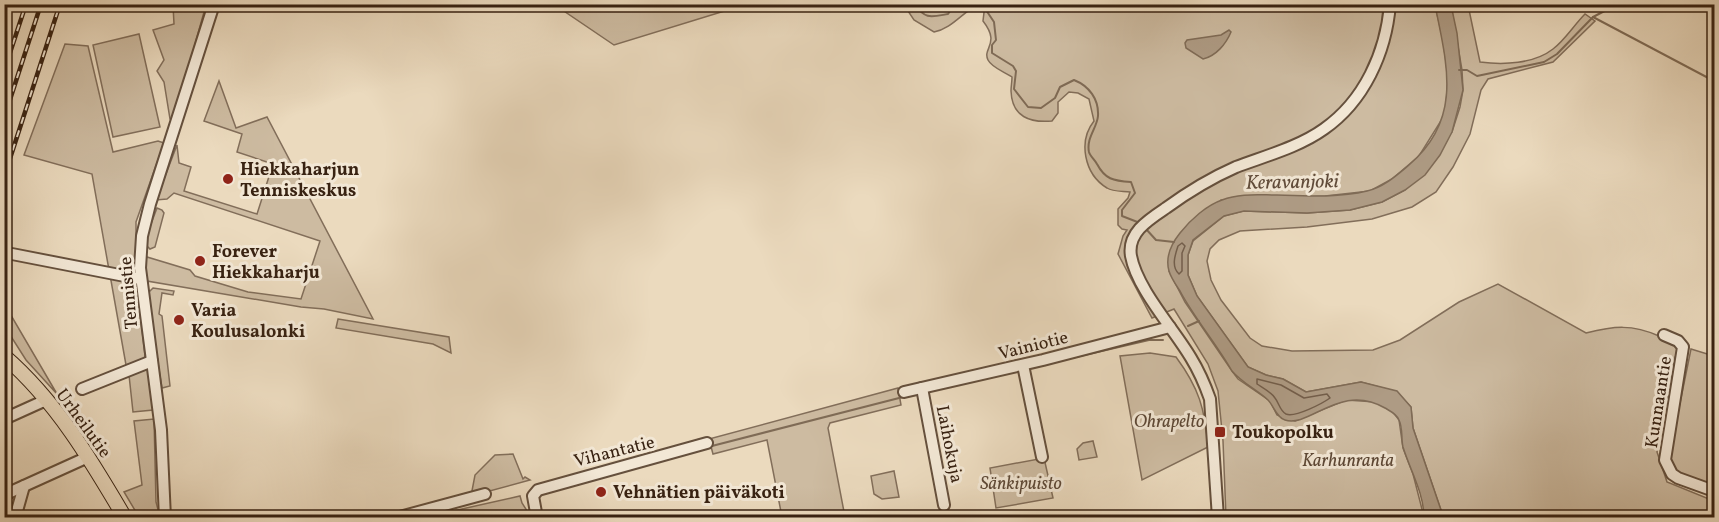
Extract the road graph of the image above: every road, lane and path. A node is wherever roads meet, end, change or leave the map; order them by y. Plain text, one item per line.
1 (214, 4) edge
2 (1390, 4) edge
3 (12, 254) dead end
4 (141, 279) junction
5 (1170, 327) junction
6 (1664, 334) dead end
7 (4, 356) edge
8 (152, 361) junction
9 (1023, 364) junction
10 (922, 388) junction
11 (82, 389) dead end
12 (904, 392) dead end
13 (46, 400) junction
14 (4, 419) edge
15 (707, 443) dead end
16 (88, 457) junction
17 (1042, 457) dead end
18 (24, 486) junction
19 (1714, 491) edge
20 (485, 494) dead end
21 (4, 495) edge
22 (944, 505) dead end
23 (15, 518) edge
24 (125, 518) edge
25 (165, 518) edge
26 (396, 518) edge
27 (537, 518) edge
28 (1218, 518) edge

1 - 4 street, Tennistie
2 - 5 street
3 - 4 street
4 - 8 street, Tennistie
5 - 9 street, Vainiotie
5 - 28 street
6 - 19 street, Kunnaantie
7 - 13 main road, Urheilutie
8 - 11 street
8 - 25 street, Tennistie
9 - 10 street, Vainiotie
9 - 17 street
10 - 12 street, Vainiotie
10 - 22 street, Laihokuja
13 - 14 street
13 - 16 main road, Urheilutie
15 - 27 street, Vihantatie
16 - 18 street
16 - 24 main road, Urheilutie
18 - 21 street
18 - 23 street
20 - 26 street

